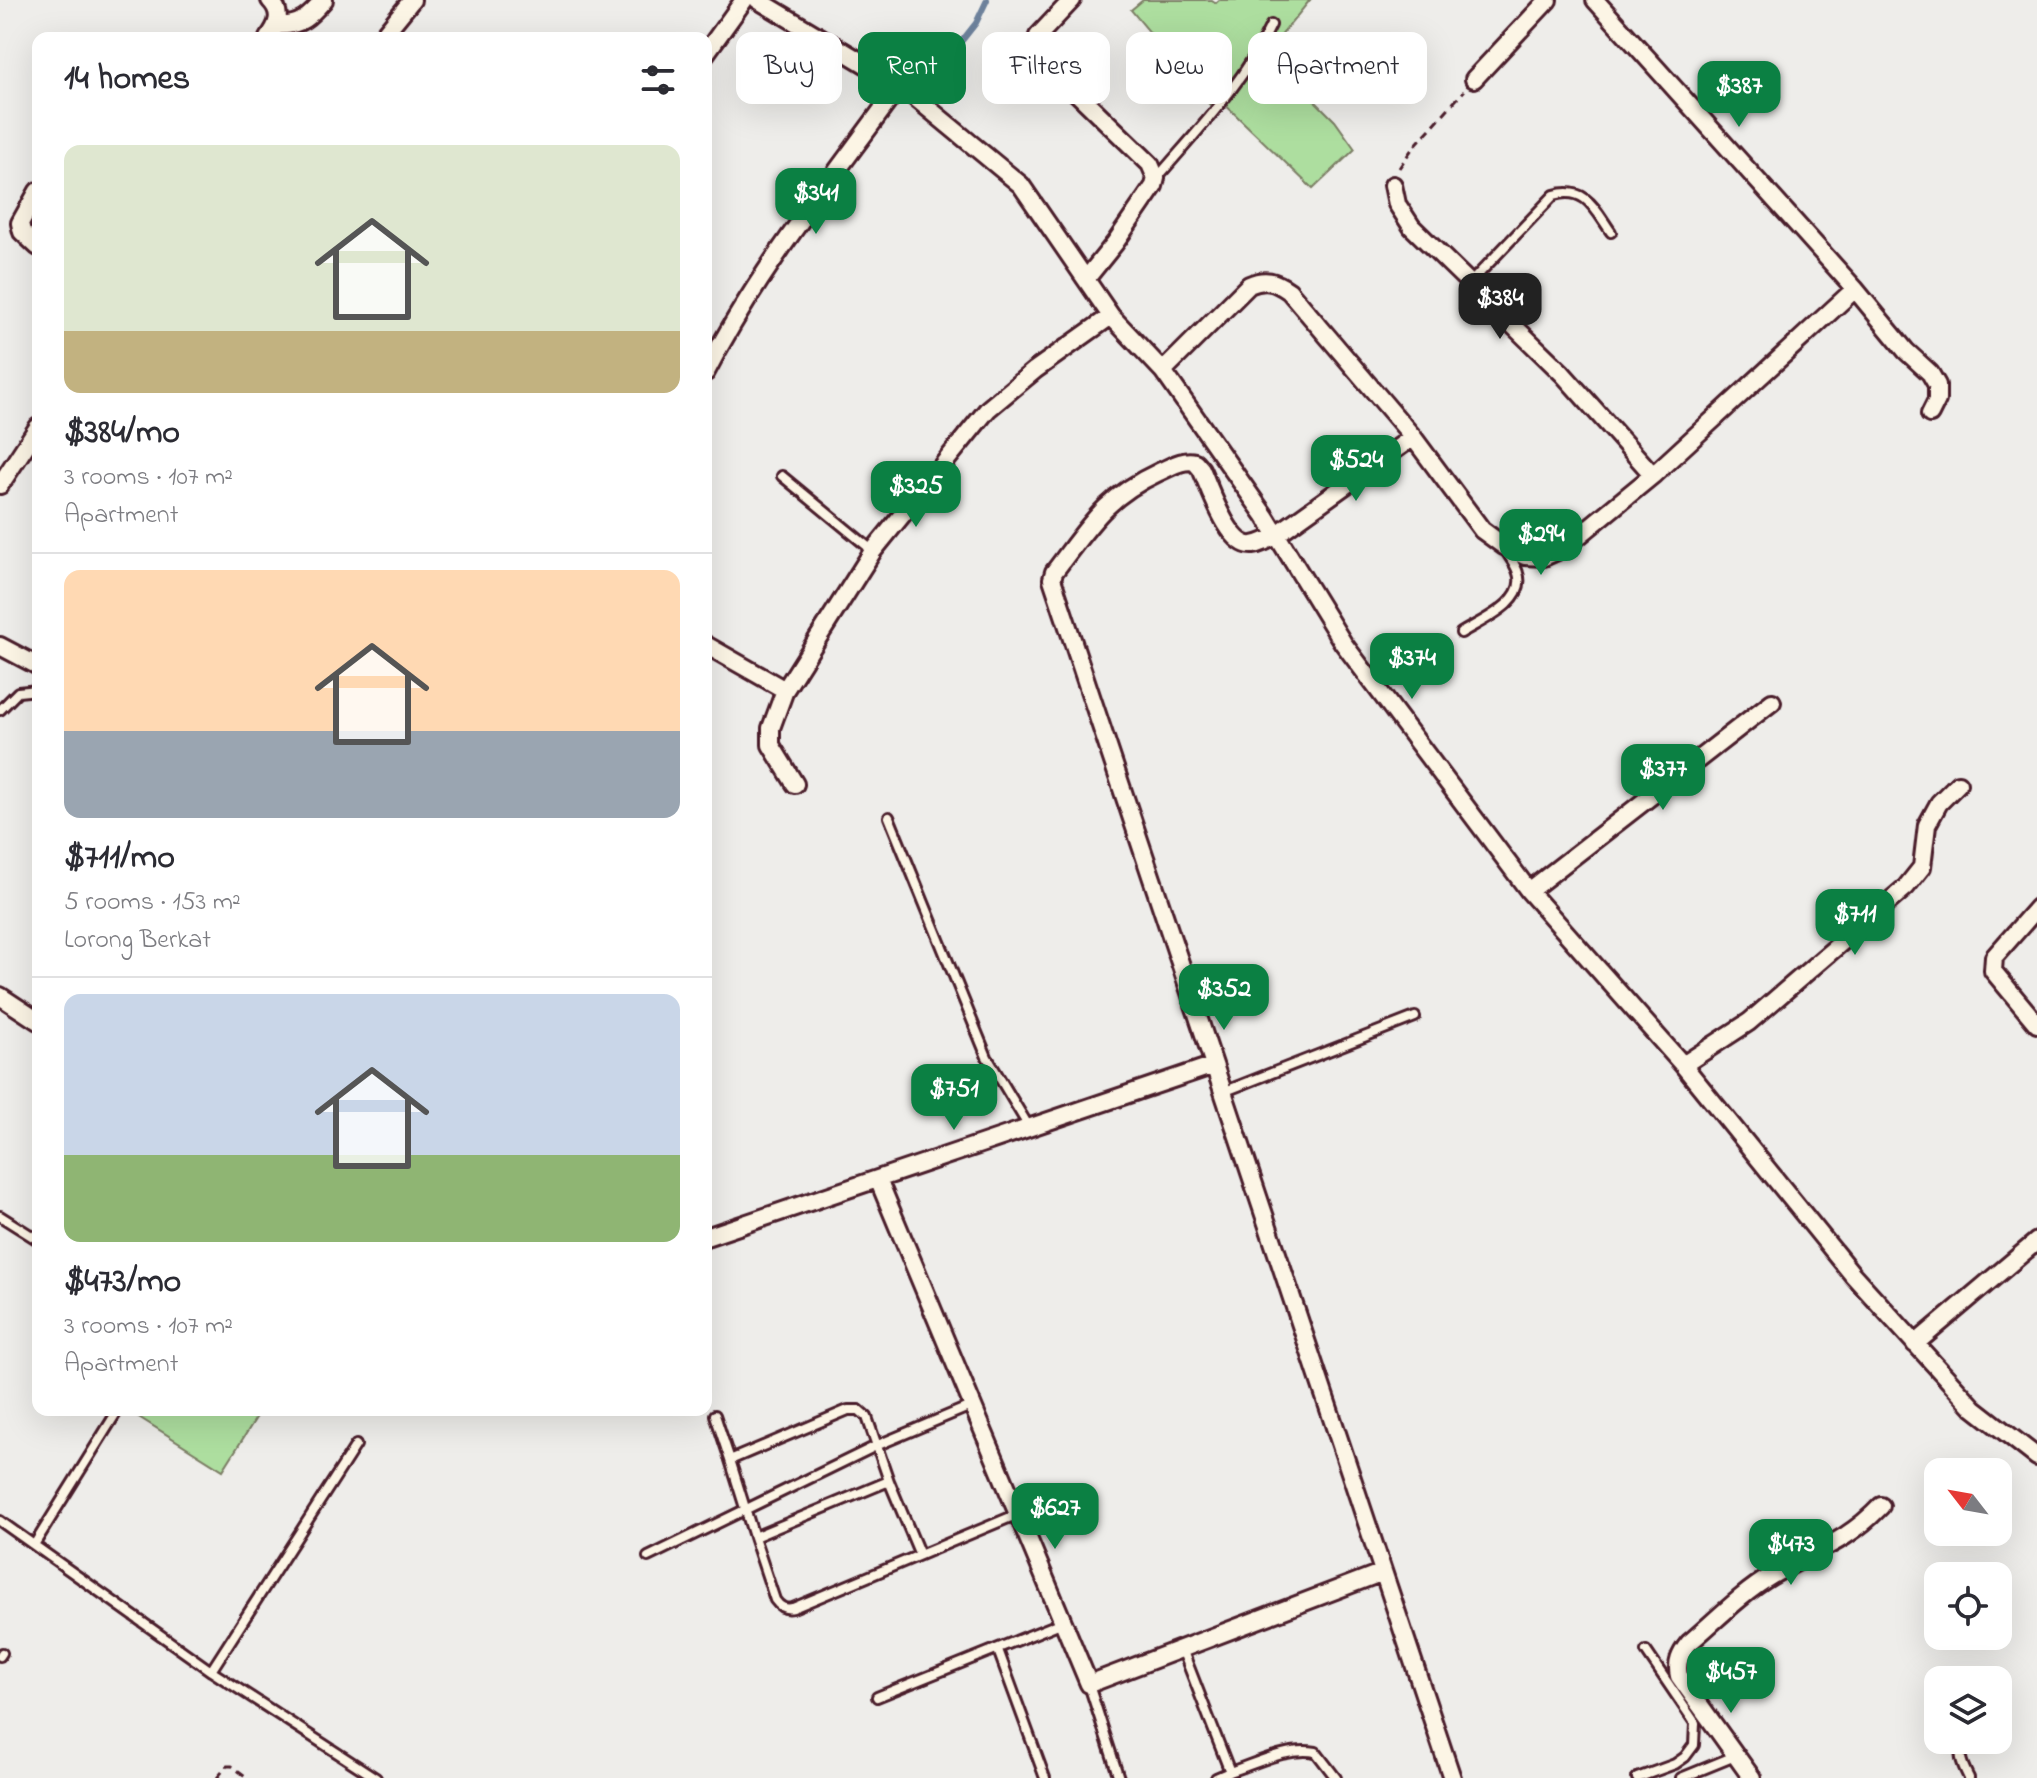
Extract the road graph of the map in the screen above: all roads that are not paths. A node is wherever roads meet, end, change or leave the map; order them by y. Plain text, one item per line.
1 (270, 0) edge
2 (324, 0) edge
3 (412, 0) edge
4 (744, 0) edge
5 (758, 0) edge
6 (1072, 0) edge
7 (1548, 0) edge
8 (1595, 0) edge
9 (1271, 25) dead end
10 (273, 32) edge
11 (386, 32) edge
12 (712, 45) edge
13 (858, 60) edge
14 (1474, 79) road end
15 (886, 104) edge
16 (923, 104) edge
17 (1156, 178) junction
18 (1393, 185) road end
19 (32, 202) edge
20 (1611, 232) dead end
21 (32, 241) edge
22 (1086, 279) junction
23 (1469, 283) junction
24 (1855, 289) junction
25 (1111, 316) junction
26 (712, 361) edge
27 (1163, 371) junction
28 (1930, 414) dead end
29 (32, 436) edge
30 (1413, 437) junction
31 (1653, 475) junction
32 (782, 476) dead end
33 (0, 485) edge
34 (1276, 535) junction
35 (1504, 546) junction
36 (873, 551) junction
37 (1461, 633) dead end
38 (0, 646) edge
39 (712, 648) edge
40 (32, 663) edge
41 (785, 690) junction
42 (32, 691) edge
43 (1772, 702) dead end
44 (0, 710) edge
45 (795, 784) dead end
46 (1958, 784) dead end
47 (889, 817) dead end
48 (1529, 891) junction
49 (2037, 908) edge
50 (0, 996) edge
51 (32, 1017) edge
52 (1415, 1017) dead end
53 (2037, 1024) edge
54 (1214, 1065) junction
55 (1683, 1065) junction
56 (1223, 1092) junction
57 (1029, 1127) junction
58 (878, 1179) junction
59 (0, 1216) edge
60 (712, 1235) edge
61 (32, 1236) edge
62 (2037, 1241) edge
63 (1915, 1344) junction
64 (973, 1405) junction
65 (715, 1415) dead end
66 (114, 1416) edge
67 (356, 1445) dead end
68 (878, 1445) junction
69 (2037, 1457) edge
70 (730, 1460) junction
71 (889, 1481) junction
72 (1881, 1506) dead end
73 (744, 1510) junction
74 (1018, 1514) junction
75 (0, 1521) edge
76 (754, 1537) junction
77 (34, 1545) junction
78 (920, 1555) junction
79 (648, 1557) dead end
80 (1383, 1572) junction
81 (1063, 1622) junction
82 (1182, 1649) junction
83 (998, 1650) junction
84 (1646, 1651) dead end
85 (211, 1671) junction
86 (1089, 1684) junction
87 (877, 1697) dead end
88 (1961, 1754) edge
89 (1736, 1755) junction
90 (1230, 1772) junction
91 (376, 1778) edge
92 (1045, 1778) edge
93 (1119, 1778) edge
94 (1216, 1778) edge
95 (1336, 1778) edge
96 (1452, 1778) edge
97 (1637, 1778) edge
98 (1681, 1778) edge
99 (1752, 1778) edge
100 (1969, 1778) edge

1 - 10 street
2 - 10 street
3 - 11 street
4 - 12 street
5 - 13 street
6 - 17 street
7 - 14 street
8 - 24 street
9 - 17 lane
15 - 26 street
16 - 22 street
17 - 22 street
18 - 23 street
19 - 21 street
20 - 23 lane
22 - 25 street
23 - 31 street
24 - 28 street
24 - 31 street
25 - 27 street
25 - 36 street
27 - 30 street
27 - 34 street
29 - 33 street
30 - 34 street
30 - 35 street
31 - 35 street
32 - 36 lane
34 - 48 street
34 - 54 street
35 - 37 lane
36 - 41 street
38 - 40 street
39 - 41 street
41 - 45 street
42 - 44 lane
43 - 48 street
46 - 55 street
47 - 57 lane
48 - 55 street
49 - 53 street
50 - 51 street
52 - 56 lane
54 - 56 street
54 - 57 street
55 - 63 street
56 - 80 street
57 - 58 street
58 - 60 street
58 - 64 street
59 - 61 lane
62 - 63 street
63 - 69 street
64 - 68 lane
64 - 74 street
65 - 70 lane
66 - 77 lane
67 - 85 lane
68 - 70 lane
68 - 71 lane
68 - 73 lane
70 - 73 lane
71 - 76 lane
71 - 78 lane
72 - 89 street
73 - 76 lane
73 - 79 lane
74 - 78 lane
74 - 81 street
75 - 77 lane
76 - 78 lane
77 - 85 lane
80 - 82 street
80 - 96 street
81 - 83 lane
81 - 86 street
82 - 86 street
82 - 90 lane
83 - 87 lane
83 - 92 lane
84 - 97 lane
85 - 91 lane
86 - 93 lane
88 - 100 lane
89 - 98 lane
89 - 99 street
90 - 94 lane
90 - 95 lane

